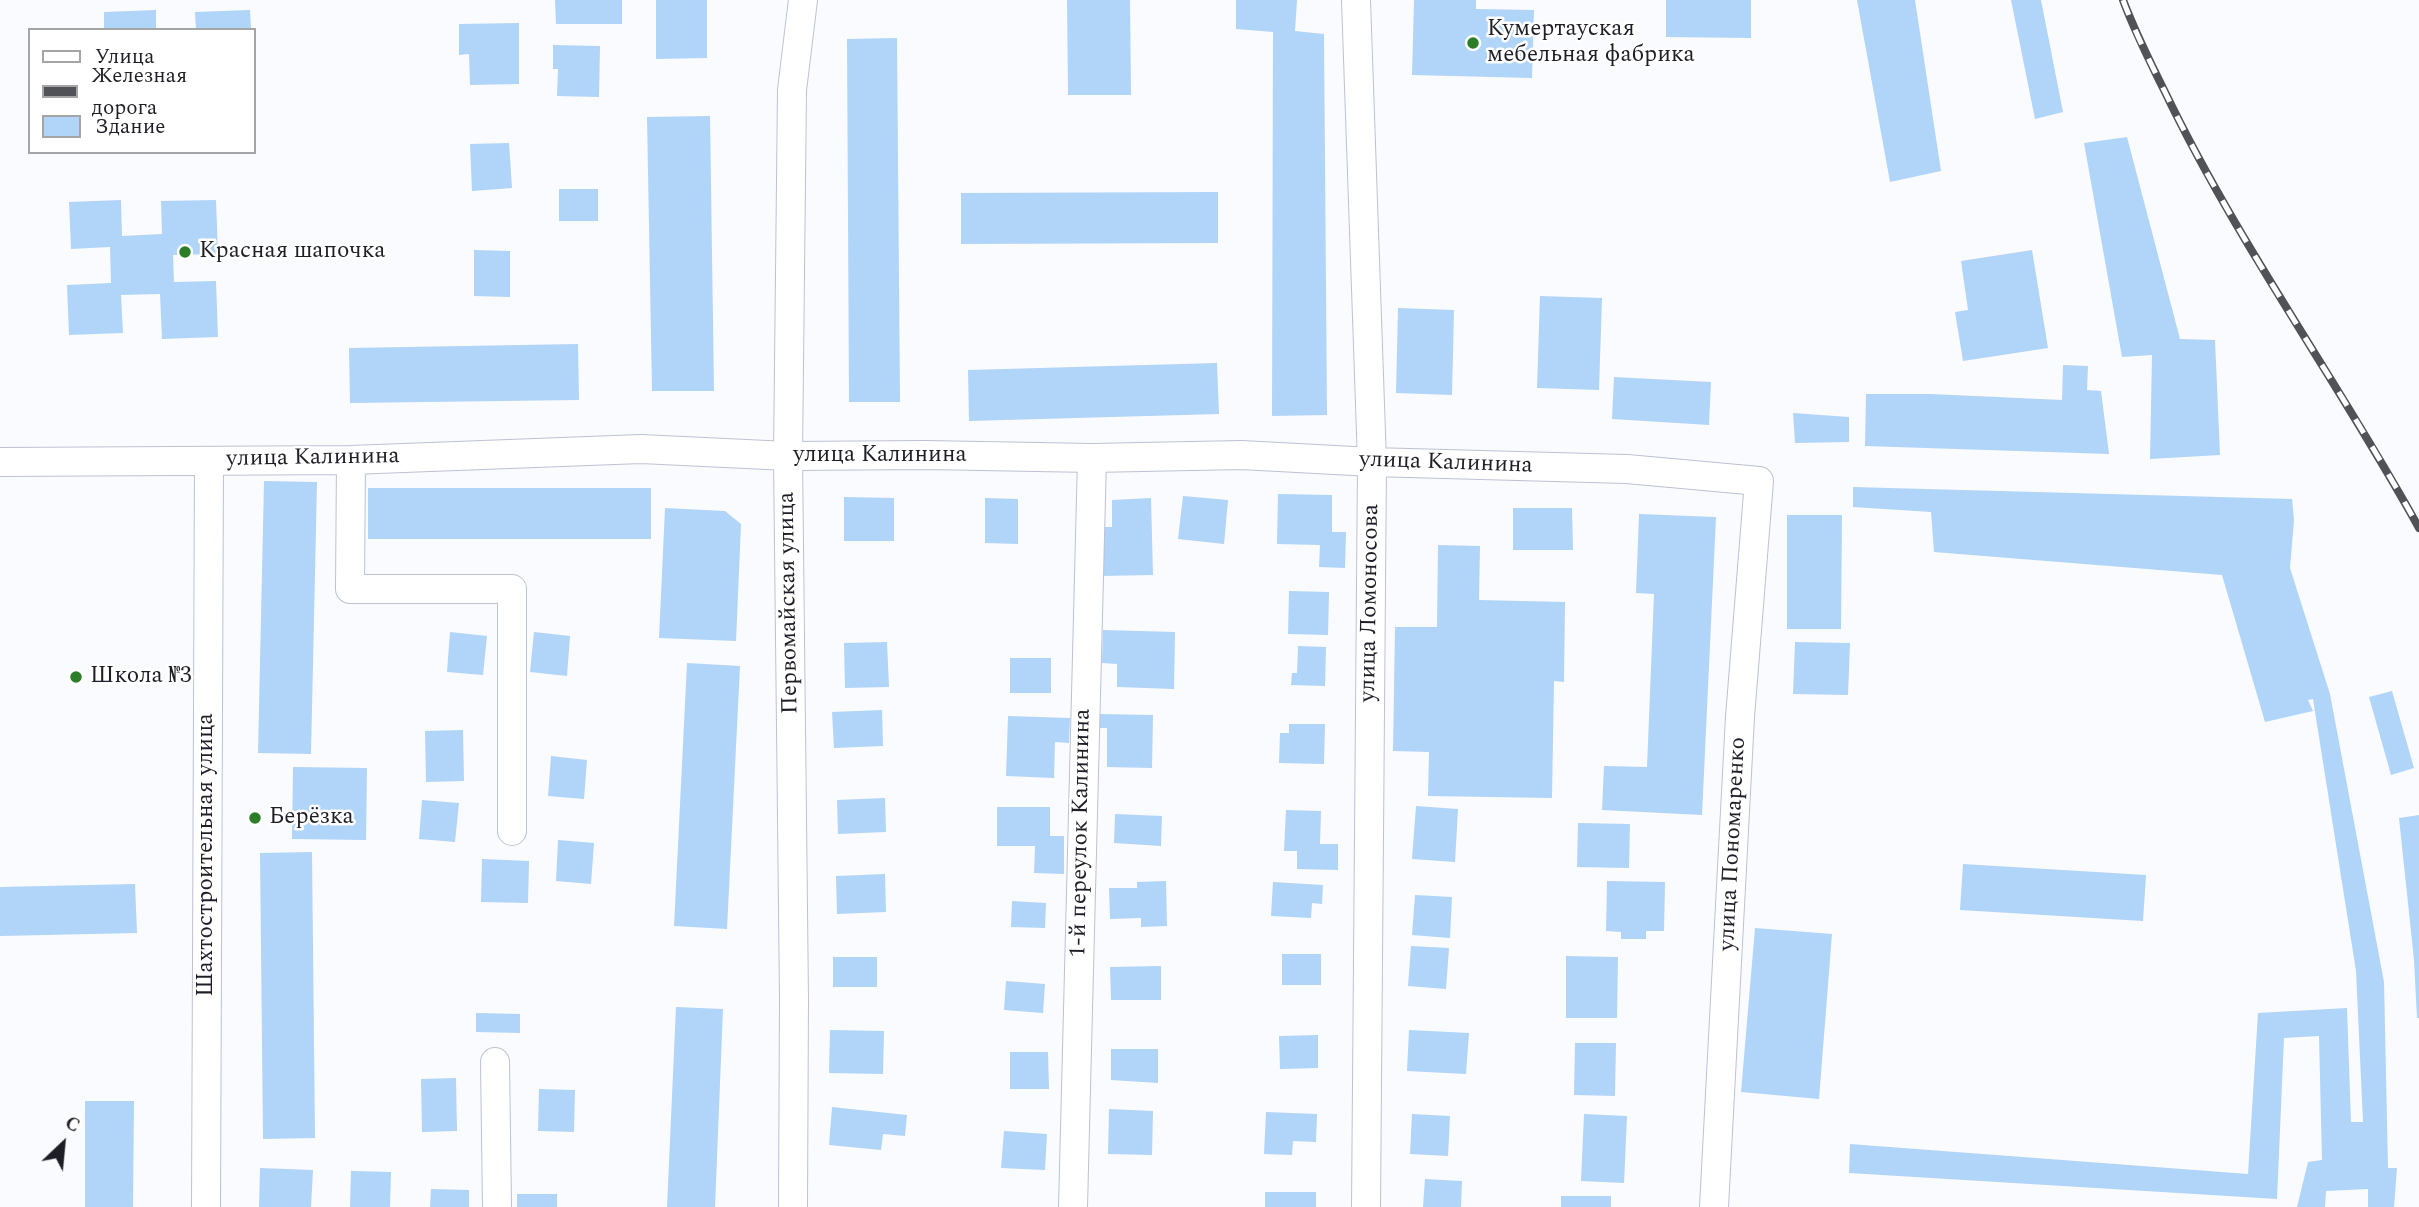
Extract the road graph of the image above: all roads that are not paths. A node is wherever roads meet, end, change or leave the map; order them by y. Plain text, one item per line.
1 (803, 0) edge
2 (1356, 0) edge
3 (788, 457) junction
4 (1092, 458) junction
5 (351, 460) junction
6 (209, 461) junction
7 (1372, 462) junction
8 (0, 463) edge
9 (1759, 481) joint
10 (512, 831) dead end
11 (495, 1062) dead end
12 (206, 1207) edge
13 (497, 1207) edge
14 (793, 1207) edge
15 (1073, 1207) edge
16 (1366, 1207) edge
17 (1714, 1207) edge

1 - 3 street, Первомайская улица
2 - 7 street, улица Ломоносова
3 - 4 street, улица Калинина
3 - 5 street, улица Калинина
3 - 14 street, Первомайская улица
4 - 7 street, улица Калинина
4 - 15 street, 1-й переулок Калинина
5 - 6 street, улица Калинина
5 - 10 street
6 - 8 street, улица Калинина
6 - 12 street, Шахтостроительная улица
7 - 9 street, улица Калинина
7 - 16 street, улица Ломоносова
9 - 17 street, улица Пономаренко
11 - 13 street

